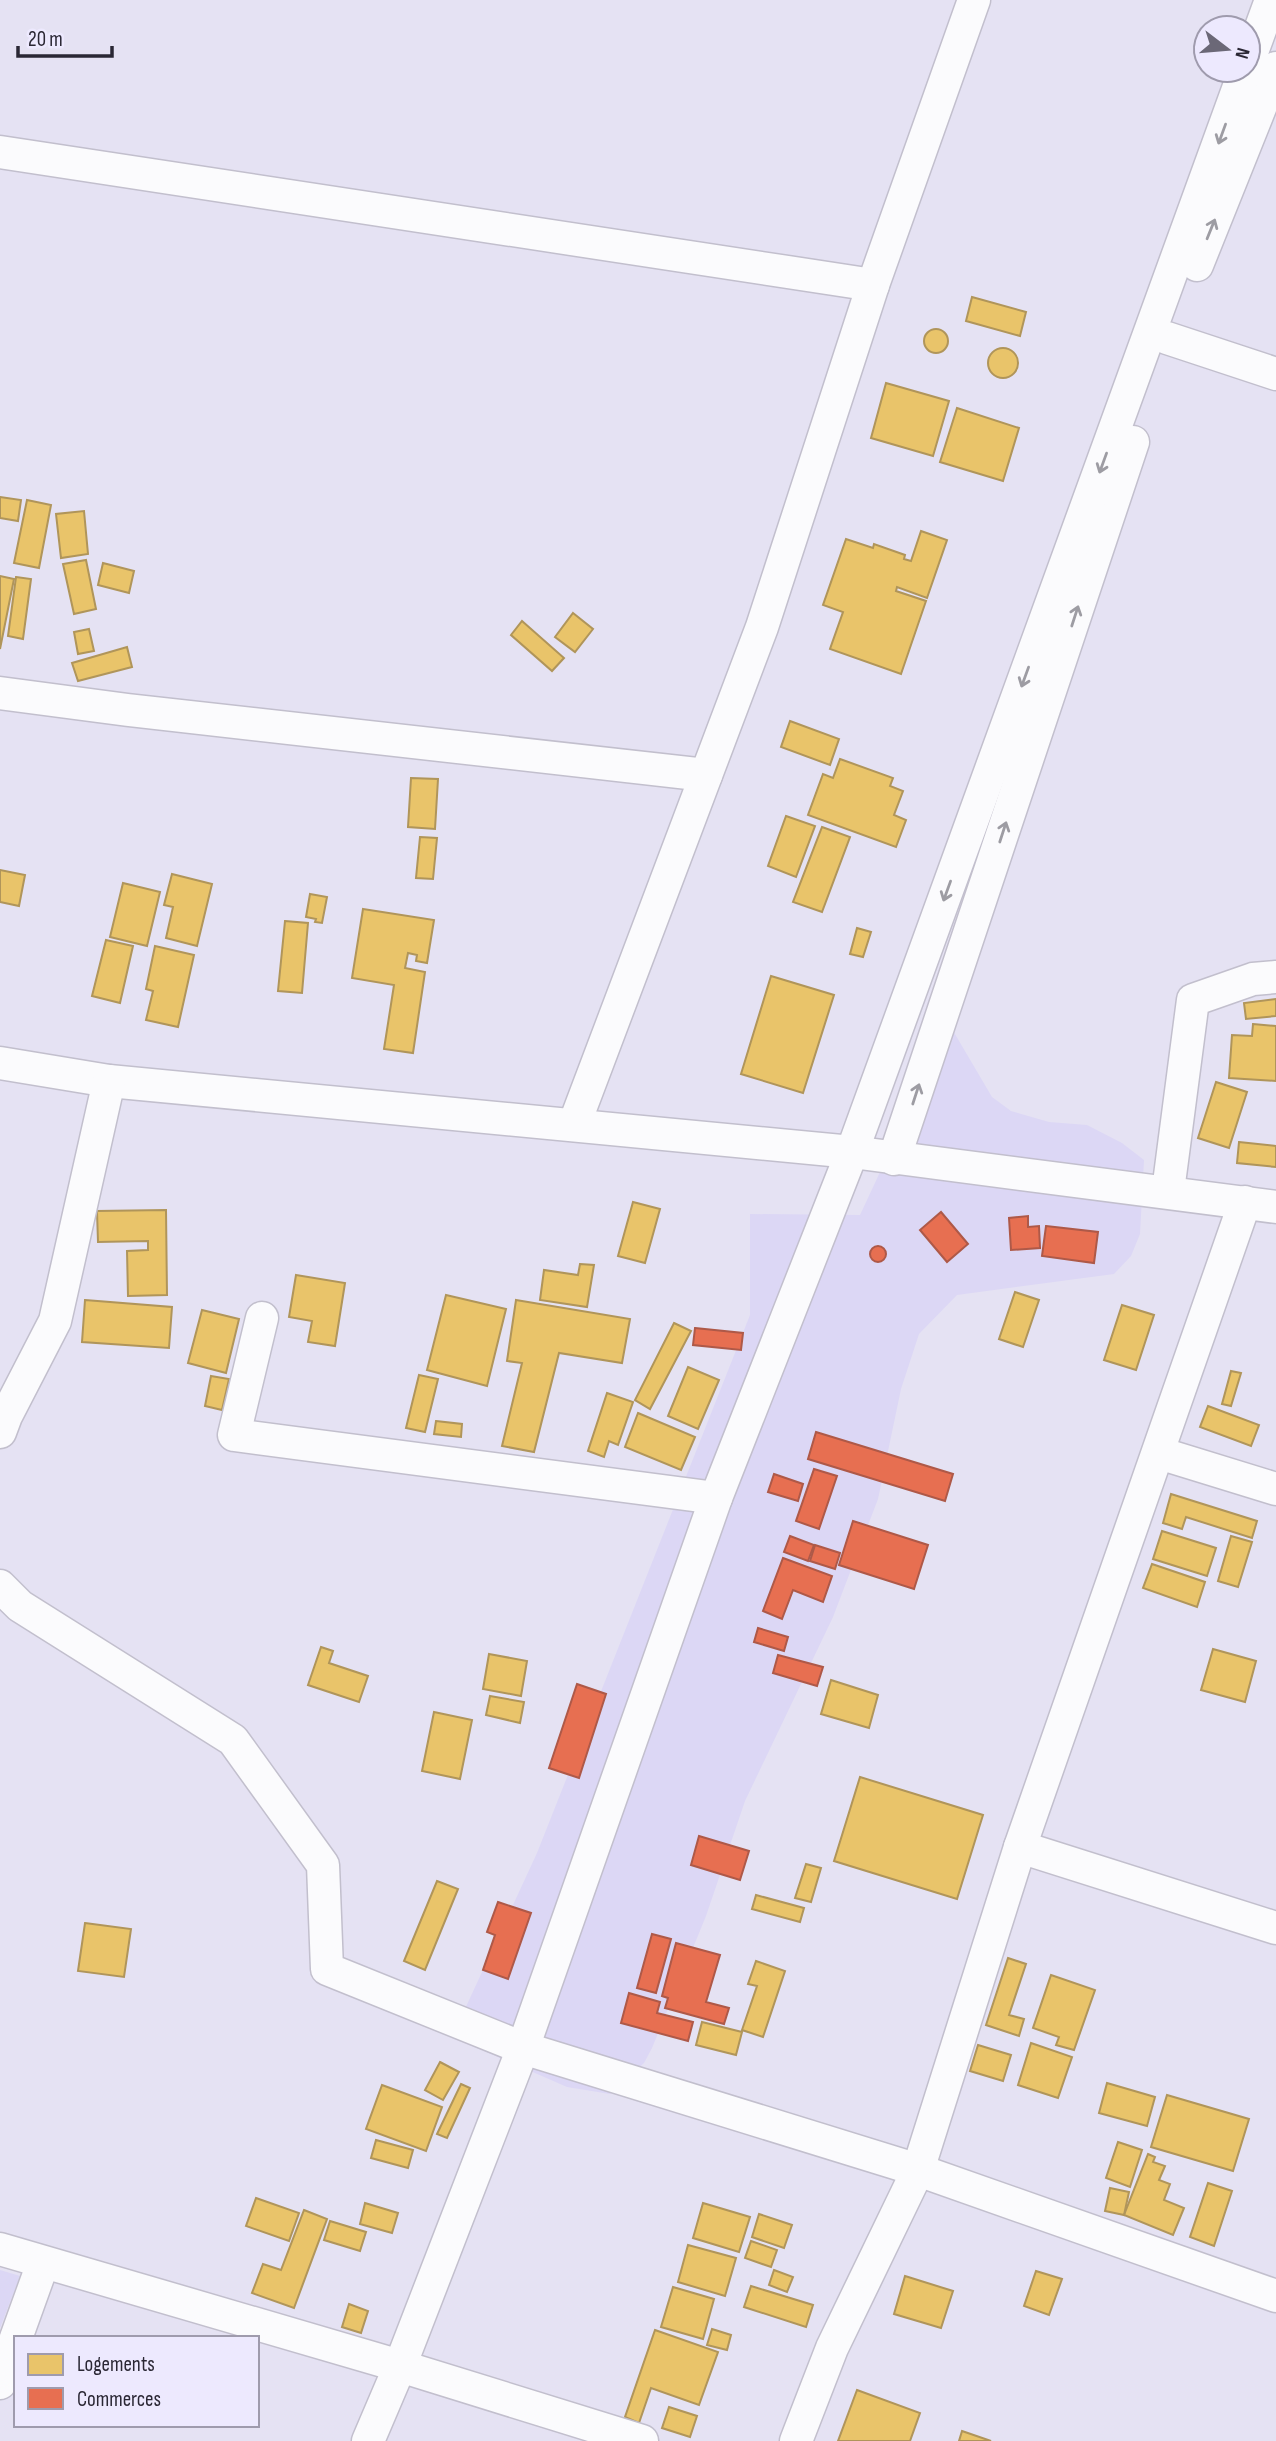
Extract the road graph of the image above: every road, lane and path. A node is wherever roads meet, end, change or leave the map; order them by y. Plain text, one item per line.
1 (974, 0) edge
2 (1271, 0) edge
3 (1262, 25) edge
4 (1276, 68) edge
5 (1240, 84) edge
6 (0, 152) edge
7 (873, 285) junction
8 (1167, 338) junction
9 (1276, 374) edge
10 (0, 693) edge
11 (706, 775) junction
12 (1276, 977) edge
13 (0, 1063) edge
14 (109, 1082) junction
15 (574, 1125) junction
16 (852, 1152) junction
17 (894, 1159) junction
18 (1168, 1191) junction
19 (1261, 1205) edge
20 (262, 1318) dead end
21 (0, 1432) edge
22 (1160, 1453) junction
23 (1276, 1489) edge
24 (716, 1498) junction
25 (0, 1586) edge
26 (1020, 1847) junction
27 (1276, 1928) edge
28 (523, 2048) junction
29 (918, 2170) junction
30 (0, 2249) edge
31 (43, 2263) junction
32 (1276, 2296) edge
33 (17, 2336) edge
34 (14, 2344) edge
35 (400, 2366) junction
36 (0, 2383) edge
37 (368, 2441) edge
38 (642, 2441) edge
39 (796, 2441) edge

1 - 7 street
2 - 3 street
8 -> 4 street
5 -> 16 street
6 - 7 street
7 - 11 street
8 - 9 street
17 -> 8 street
10 - 11 street
11 - 15 street
12 - 18 street
13 - 14 street
14 - 15 street
14 - 21 street
15 - 16 street
16 - 17 street
16 - 24 street
17 - 18 street
18 - 19 street
19 - 22 street
20 - 24 street
22 - 23 street
22 - 26 street
24 - 28 street
25 - 28 street
26 - 27 street
26 - 29 street
28 - 29 street
28 - 35 street
29 - 32 street
29 - 39 street
30 - 31 street
31 - 33 street
31 - 35 street
34 - 36 street
35 - 37 street
35 - 38 street

